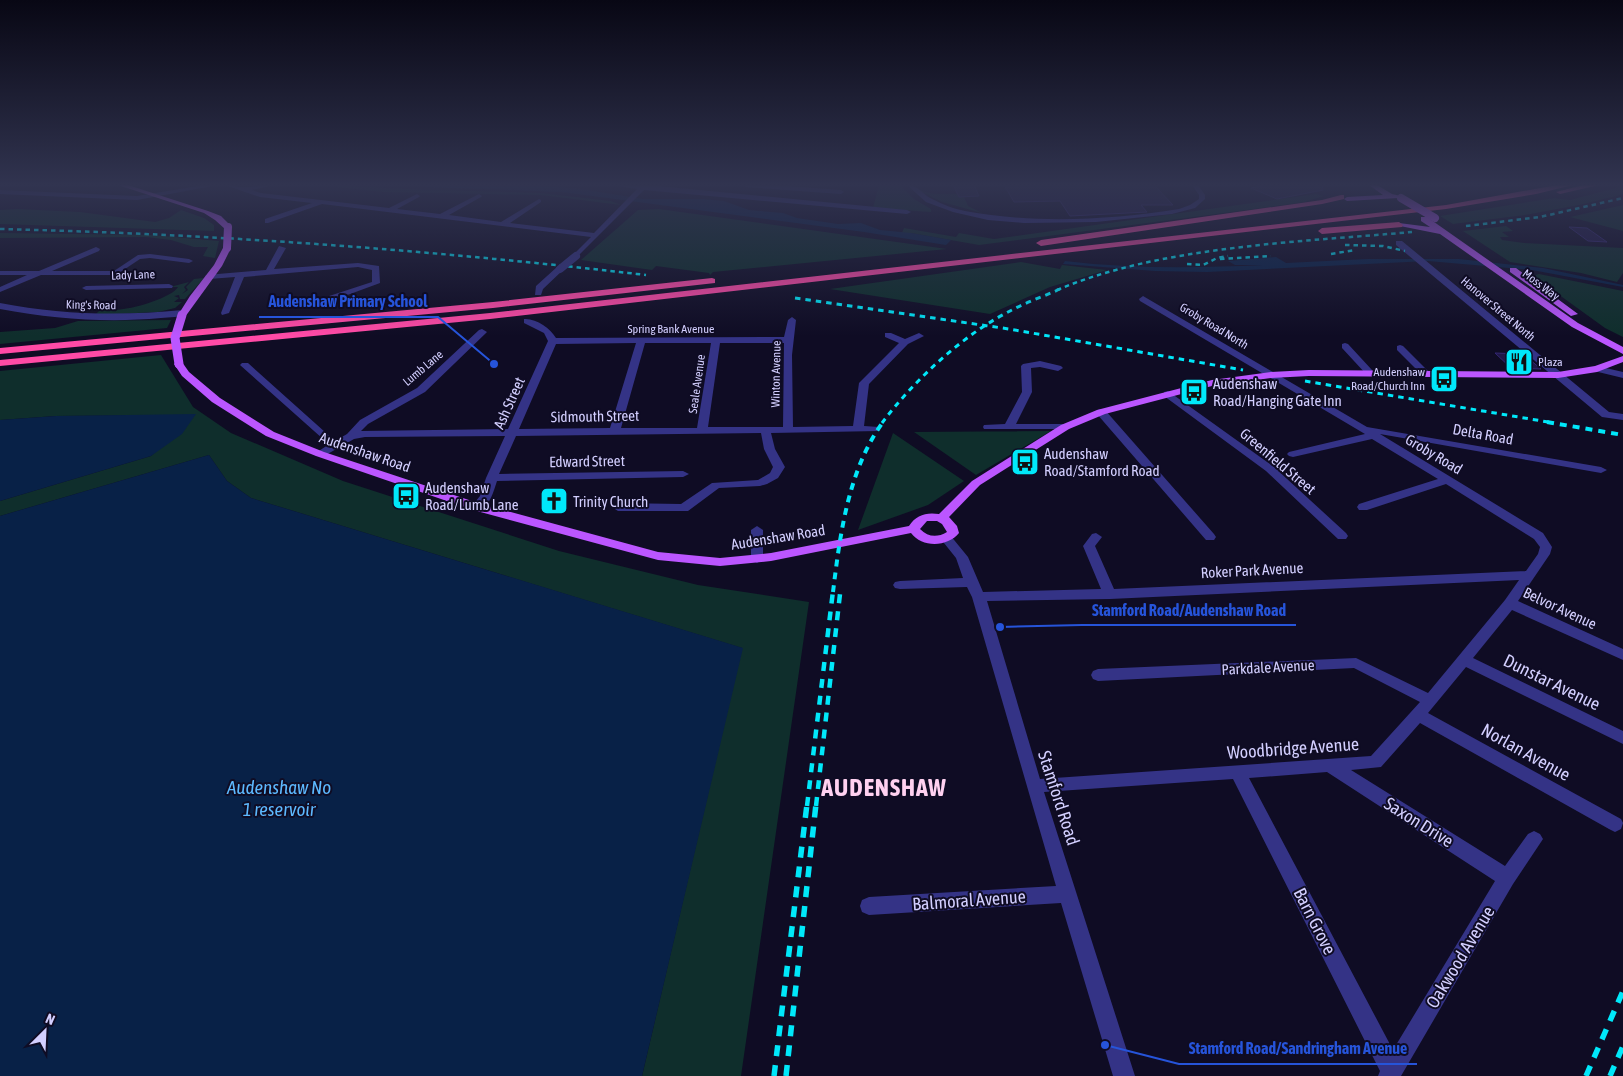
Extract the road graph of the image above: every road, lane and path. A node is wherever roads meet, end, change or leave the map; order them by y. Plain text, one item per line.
1 (228, 235) edge
2 (595, 235) edge
3 (1098, 235) edge
4 (1123, 235) edge
5 (1193, 235) edge
6 (1273, 235) edge
7 (1441, 235) edge
8 (1456, 235) edge
9 (1399, 243) dead end
10 (1025, 246) junction
11 (142, 248) dead end
12 (282, 248) dead end
13 (1476, 249) junction
14 (96, 250) dead end
15 (138, 257) junction
16 (1004, 257) junction
17 (189, 261) dead end
18 (1502, 262) dead end
19 (0, 273) edge
20 (42, 273) junction
21 (116, 273) junction
22 (268, 273) junction
23 (240, 276) junction
24 (209, 278) junction
25 (169, 286) dead end
26 (86, 288) dead end
27 (98, 288) junction
28 (0, 290) edge
29 (538, 293) dead end
30 (1143, 299) dead end
31 (323, 301) dead end
32 (0, 306) edge
33 (225, 313) dead end
34 (182, 314) junction
35 (792, 320) dead end
36 (527, 321) dead end
37 (482, 332) dead end
38 (888, 335) dead end
39 (918, 336) dead end
40 (789, 340) junction
41 (553, 341) junction
42 (640, 341) junction
43 (716, 341) junction
44 (904, 342) junction
45 (1623, 344) edge
46 (1345, 346) dead end
47 (1400, 348) dead end
48 (1623, 350) edge
49 (0, 351) edge
50 (1623, 359) edge
51 (0, 363) edge
52 (245, 365) dead end
53 (1058, 368) dead end
54 (1597, 369) junction
55 (1369, 372) junction
56 (1425, 373) junction
57 (1272, 375) junction
58 (1558, 375) junction
59 (1623, 375) edge
60 (1168, 394) junction
61 (1101, 412) junction
62 (1623, 417) edge
63 (988, 427) dead end
64 (1009, 427) junction
65 (1065, 427) junction
66 (1360, 427) junction
67 (788, 429) junction
68 (858, 429) junction
69 (875, 429) dead end
70 (702, 430) junction
71 (766, 430) junction
72 (615, 431) junction
73 (513, 432) junction
74 (1374, 435) junction
75 (352, 436) junction
76 (334, 446) junction
77 (320, 454) junction
78 (1293, 454) dead end
79 (1601, 470) dead end
80 (683, 474) dead end
81 (492, 478) junction
82 (1448, 480) junction
83 (627, 503) dead end
84 (477, 507) junction
85 (1363, 507) dead end
86 (942, 518) junction
87 (914, 528) junction
88 (757, 530) dead end
89 (1342, 536) dead end
90 (1210, 537) dead end
91 (946, 538) junction
92 (1096, 538) dead end
93 (757, 559) junction
94 (1528, 576) junction
95 (900, 585) dead end
96 (975, 590) junction
97 (1110, 594) junction
98 (1510, 603) junction
99 (1623, 655) edge
100 (1464, 660) junction
101 (1098, 675) dead end
102 (1429, 700) junction
103 (1418, 715) junction
104 (1623, 738) edge
105 (1331, 766) junction
106 (1238, 772) junction
107 (1034, 786) junction
108 (1615, 824) dead end
109 (1534, 839) dead end
110 (1507, 878) junction
111 (1069, 894) junction
112 (869, 906) dead end
113 (1391, 1074) edge
114 (1124, 1076) edge

1 - 24 main road, Audenshaw Road, bridge
2 - 29 street, bridge
3 - 10 highway
4 - 10 highway
5 - 16 highway
6 - 16 highway
7 - 13 main road
8 - 13 main road, Moss Way
9 - 58 street, Hanover Street North
10 - 49 highway
11 - 15 street
12 - 22 street
13 - 48 main road, Moss Way
14 - 20 street
15 - 17 street
15 - 21 street, Lady Lane
16 - 51 highway
18 - 45 main road, Moss Way
19 - 20 street
20 - 21 street
20 - 28 street
21 - 27 street, Lady Lane
22 - 23 street
22 - 31 street
23 - 24 street
23 - 33 street
24 - 34 main road, Audenshaw Road
25 - 27 street, Lady Lane
26 - 27 street, Lady Lane
30 - 57 street, Groby Road North
32 - 34 street, King's Road
34 - 77 main road, Audenshaw Road, bridge
35 - 40 street, Winton Avenue
36 - 41 street
37 - 75 street, Lumb Lane
38 - 44 street
39 - 44 street
40 - 43 street, Spring Bank Avenue
40 - 67 street, Winton Avenue
41 - 42 street, Spring Bank Avenue
41 - 73 street, Ash Street
42 - 43 street, Spring Bank Avenue
42 - 72 street
43 - 70 street, Seale Avenue
44 - 68 street
46 - 55 street
47 - 56 street
50 - 54 main road
52 - 76 street, Audenshaw Road
53 - 64 street
54 - 58 main road
54 - 59 street
55 - 56 main road
55 - 57 main road
56 - 58 main road
57 - 60 main road
57 - 66 street, Groby Road
58 - 62 street, Hanover Street North
60 - 61 main road
60 - 89 street, Greenfield Street
61 - 65 main road
61 - 90 street
63 - 64 street
64 - 65 street
65 - 86 main road
66 - 74 street, Groby Road
66 - 79 street, Delta Road
67 - 68 street, Sidmouth Street
67 - 71 street, Sidmouth Street
68 - 69 street, Sidmouth Street
70 - 71 street, Sidmouth Street
70 - 72 street, Sidmouth Street
71 - 83 street
72 - 73 street, Sidmouth Street
73 - 75 street, Sidmouth Street
73 - 81 street, Ash Street
74 - 78 street
74 - 82 street, Groby Road
75 - 76 street, Sidmouth Street
76 - 77 street, Sidmouth Street
77 - 84 main road, Audenshaw Road
80 - 81 street, Edward Street
81 - 84 street, Ash Street
82 - 85 street
82 - 94 street, Groby Road
84 - 93 main road, Audenshaw Road
86 - 87 main road, Audenshaw Road
86 - 91 main road
87 - 91 main road
87 - 93 main road, Audenshaw Road
88 - 93 street
91 - 96 street, Stamford Road
92 - 97 street
94 - 97 street, Roker Park Avenue
94 - 98 street, Woodbridge Avenue
95 - 96 street, Roker Park Avenue
96 - 97 street, Roker Park Avenue
96 - 107 street, Stamford Road
98 - 99 street, Belvor Avenue
98 - 100 street, Woodbridge Avenue
100 - 102 street, Woodbridge Avenue
100 - 104 street, Dunstar Avenue
101 - 102 street, Parkdale Avenue
102 - 103 street, Woodbridge Avenue
103 - 105 street, Woodbridge Avenue
103 - 108 street, Norlan Avenue
105 - 106 street, Woodbridge Avenue
105 - 110 street, Saxon Drive
106 - 107 street, Woodbridge Avenue
106 - 113 street, Barn Grove
107 - 111 street, Stamford Road
109 - 110 street, Oakwood Avenue
110 - 113 street, Oakwood Avenue
111 - 112 street, Balmoral Avenue
111 - 114 street, Stamford Road

